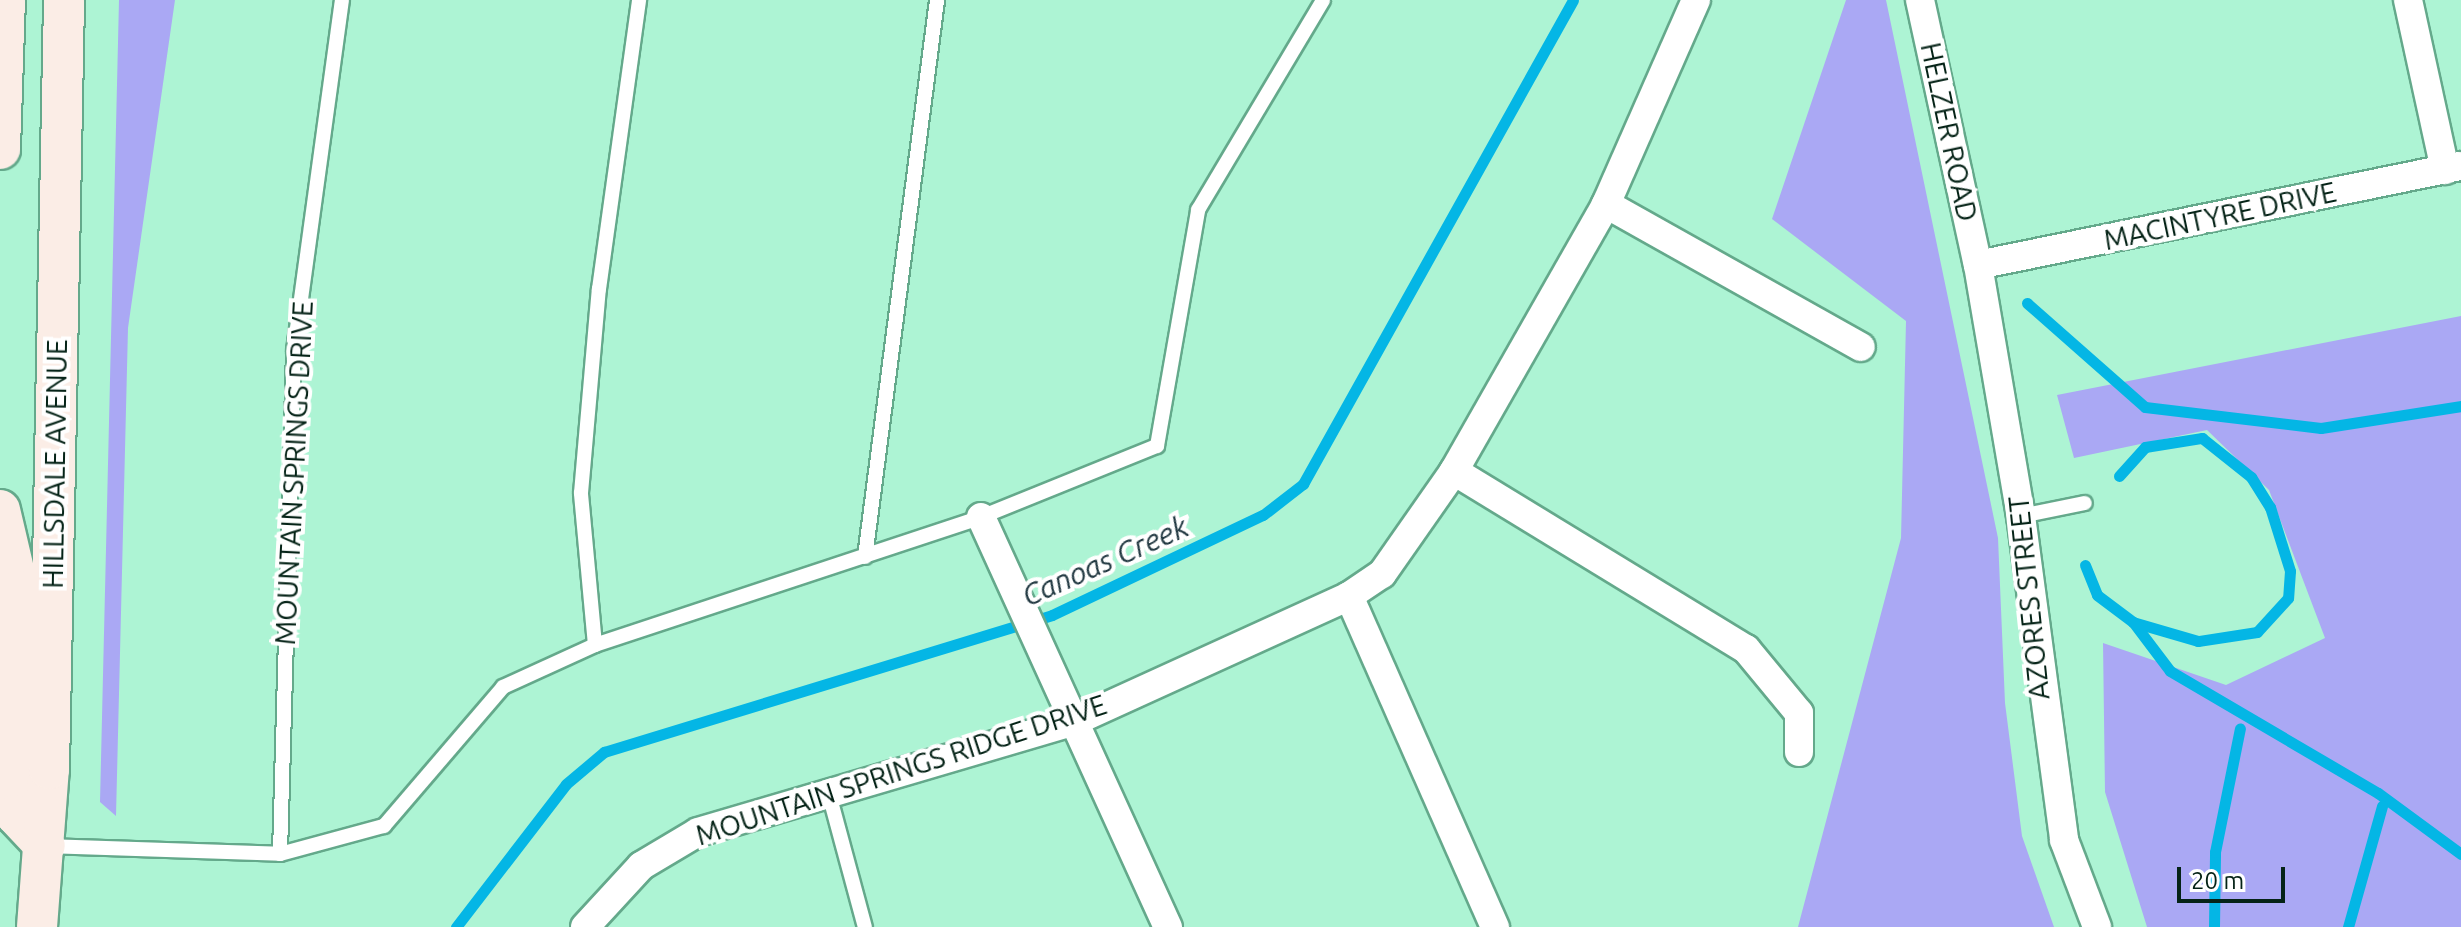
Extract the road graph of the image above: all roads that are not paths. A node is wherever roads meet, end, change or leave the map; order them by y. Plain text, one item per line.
1 (5, 0) edge
2 (64, 0) edge
3 (342, 0) edge
4 (639, 0) edge
5 (937, 0) edge
6 (1323, 0) edge
7 (1696, 0) edge
8 (1920, 0) edge
9 (2408, 0) edge
10 (0, 149) edge
11 (2453, 168) edge
12 (1606, 204) junction
13 (1978, 265) junction
14 (1861, 347) dead end
15 (1454, 471) junction
16 (2085, 503) dead end
17 (0, 510) edge
18 (2021, 516) junction
19 (981, 517) junction
20 (865, 557) junction
21 (1349, 596) junction
22 (595, 645) junction
23 (1075, 721) junction
24 (1799, 752) dead end
25 (829, 794) junction
26 (45, 846) junction
27 (280, 854) junction
28 (37, 927) edge
29 (585, 927) edge
30 (865, 927) edge
31 (1168, 927) edge
32 (1495, 927) edge
33 (2097, 927) edge

1 - 10 main road
2 - 26 main road, HILLSDALE AVENUE
3 - 27 lane, MOUNTAIN SPRINGS DRIVE
4 - 22 lane
5 - 20 lane
6 - 19 lane
7 - 12 street, MOUNTAIN SPRINGS RIDGE DRIVE
8 - 13 street, HELZER ROAD
9 - 11 street
11 - 13 street, MACINTYRE DRIVE
12 - 14 street
12 - 15 street, MOUNTAIN SPRINGS RIDGE DRIVE
13 - 18 street, AZORES STREET
15 - 21 street, MOUNTAIN SPRINGS RIDGE DRIVE
15 - 24 street
16 - 18 lane
17 - 26 main road
18 - 33 street, AZORES STREET
19 - 20 lane
19 - 23 street
20 - 22 lane
21 - 23 street, MOUNTAIN SPRINGS RIDGE DRIVE
21 - 32 street
22 - 27 lane
23 - 25 street, MOUNTAIN SPRINGS RIDGE DRIVE
23 - 31 street
25 - 29 street, MOUNTAIN SPRINGS RIDGE DRIVE
25 - 30 lane
26 - 27 lane
26 - 28 main road, HILLSDALE AVENUE

